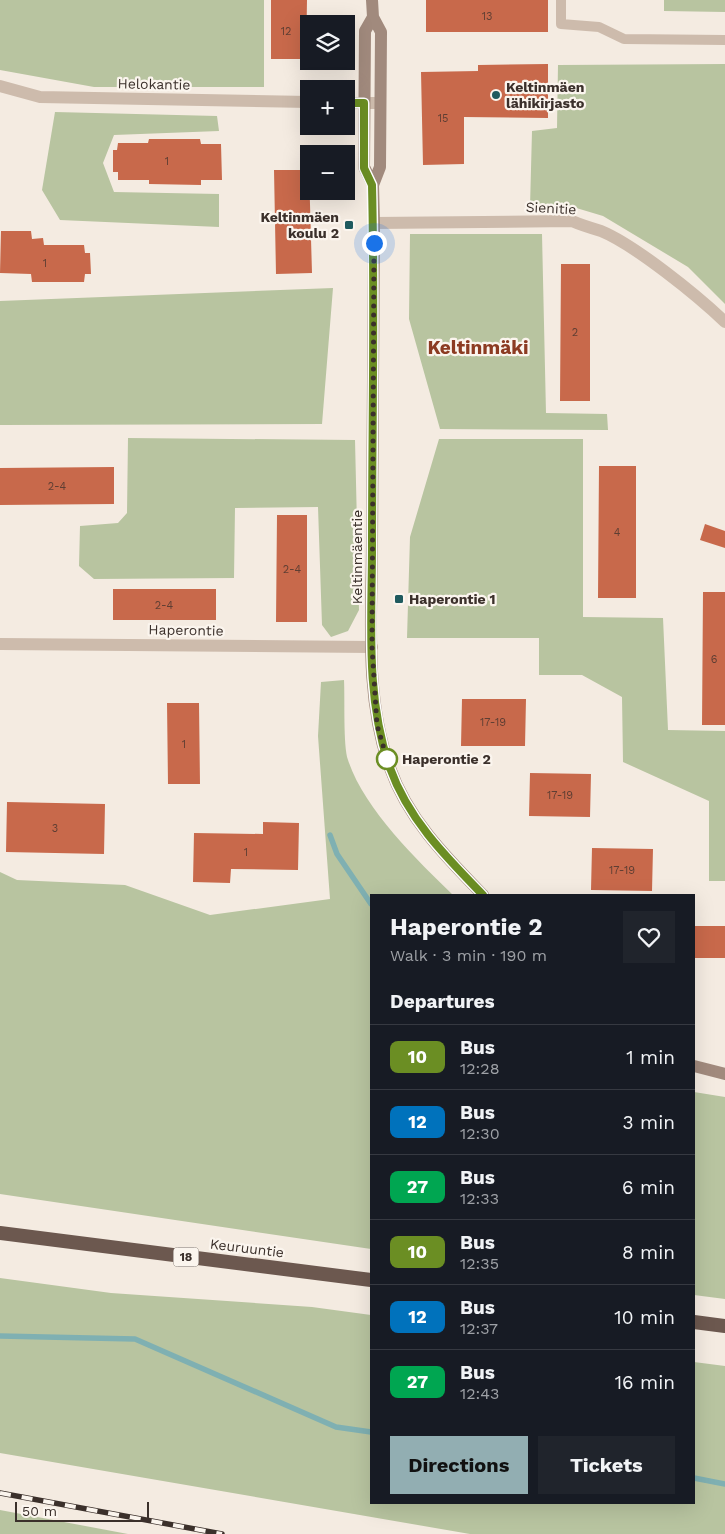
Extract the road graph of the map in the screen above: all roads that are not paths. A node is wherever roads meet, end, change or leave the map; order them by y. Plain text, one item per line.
1 (372, 0) edge
2 (560, 0) edge
3 (373, 16) junction
4 (725, 40) edge
5 (0, 86) edge
6 (300, 102) edge
7 (355, 103) edge
8 (364, 103) junction
9 (380, 103) junction
10 (372, 185) junction
11 (374, 223) junction
12 (725, 322) edge
13 (0, 644) edge
14 (372, 647) junction
15 (482, 894) edge
16 (695, 1066) edge
17 (725, 1074) edge
18 (0, 1233) edge
19 (370, 1280) edge
20 (695, 1322) edge
21 (725, 1326) edge

1 - 3 main road, Keltinmäentie
2 - 4 lane
3 - 8 main road, Keltinmäentie
3 - 9 main road, Keltinmäentie
5 - 6 street, Helokantie
7 - 8 street
8 - 9 street
8 - 10 main road, Keltinmäentie
9 - 10 main road, Keltinmäentie
10 - 11 main road, Keltinmäentie
11 - 12 street, Sienitie
11 - 14 main road, Keltinmäentie
13 - 14 street, Haperontie
14 - 15 main road, Keltinmäentie
16 - 17 main road
18 - 19 highway, Keuruuntie / 18
20 - 21 highway

